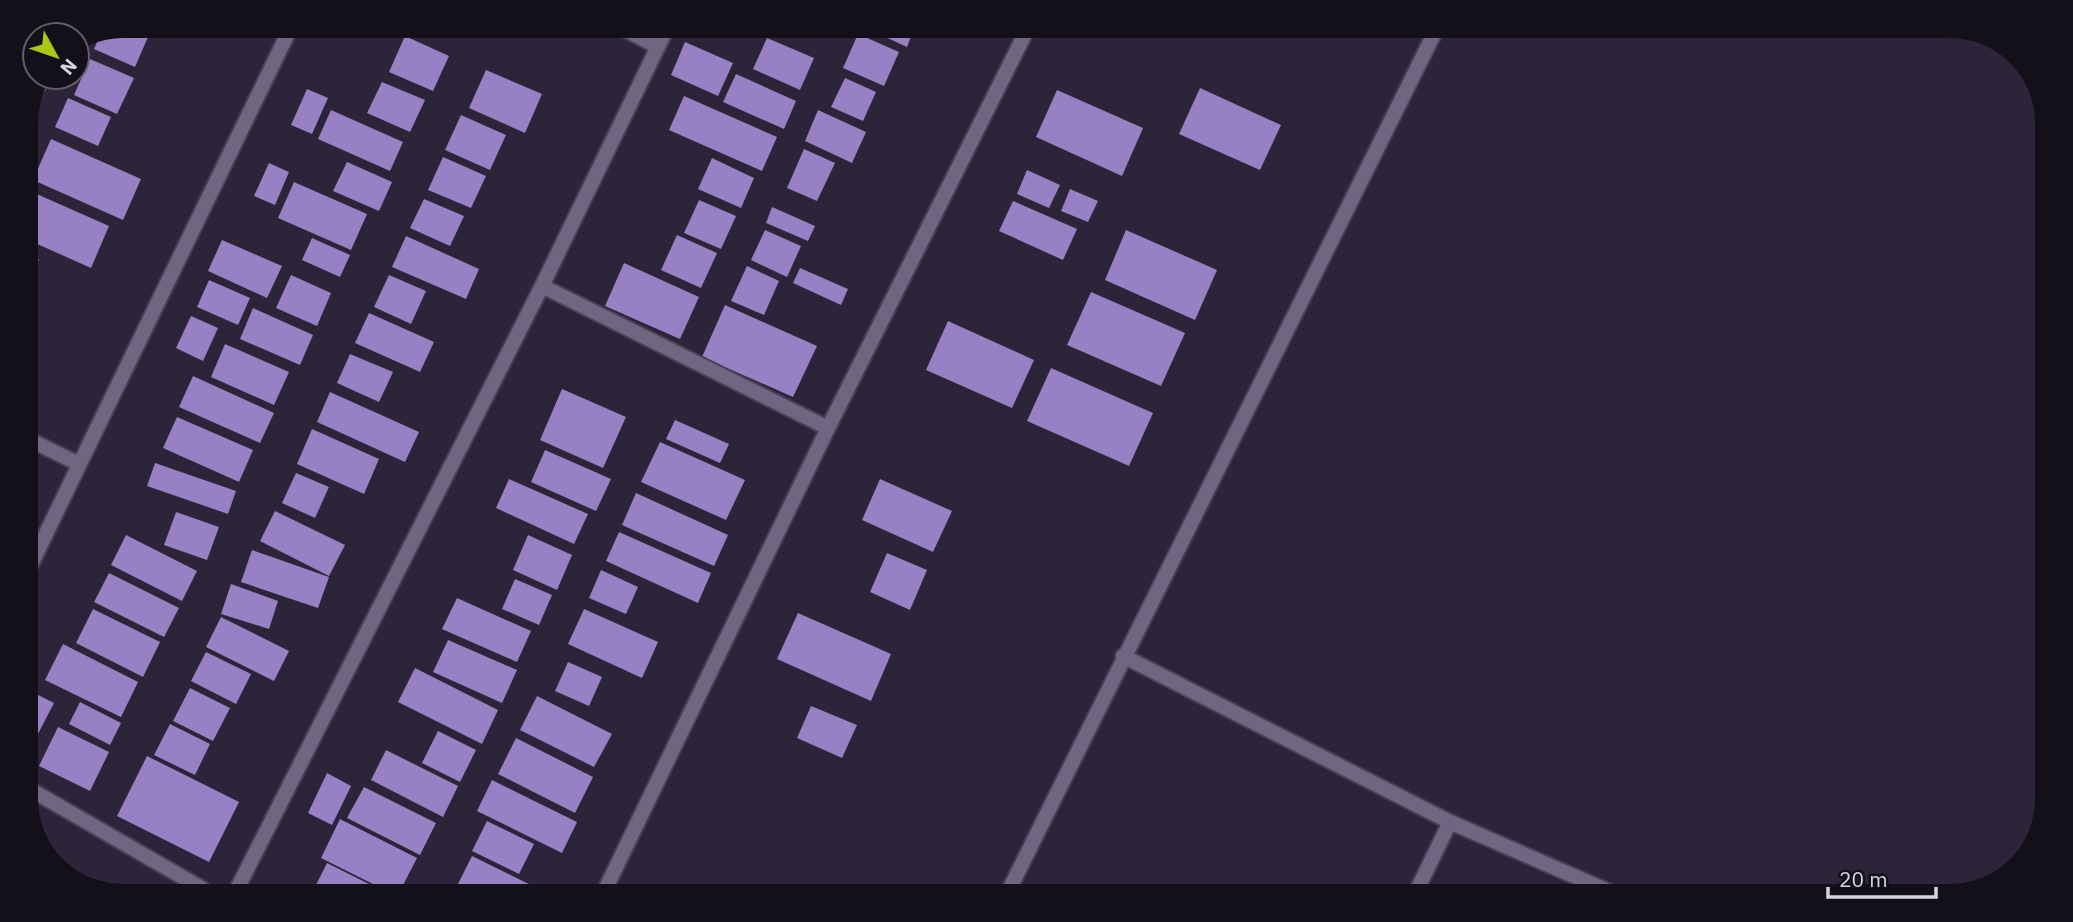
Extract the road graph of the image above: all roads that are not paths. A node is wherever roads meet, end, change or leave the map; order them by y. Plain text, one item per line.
1 (286, 38) edge
2 (641, 38) edge
3 (662, 38) edge
4 (1023, 38) edge
5 (1432, 38) edge
6 (658, 47) junction
7 (542, 286) junction
8 (828, 428) junction
9 (39, 444) edge
10 (79, 464) junction
11 (39, 548) edge
12 (1123, 656) junction
13 (39, 795) edge
14 (1450, 822) junction
15 (194, 884) edge
16 (240, 884) edge
17 (608, 884) edge
18 (1012, 884) edge
19 (1420, 884) edge
20 (1592, 884) edge

1 - 10 street
2 - 6 street
3 - 6 street
4 - 8 street
5 - 12 street
6 - 7 street
7 - 8 street
7 - 16 street
8 - 17 street
9 - 10 street
10 - 11 street
12 - 14 street
12 - 18 street
13 - 15 street
14 - 19 street
14 - 20 street

